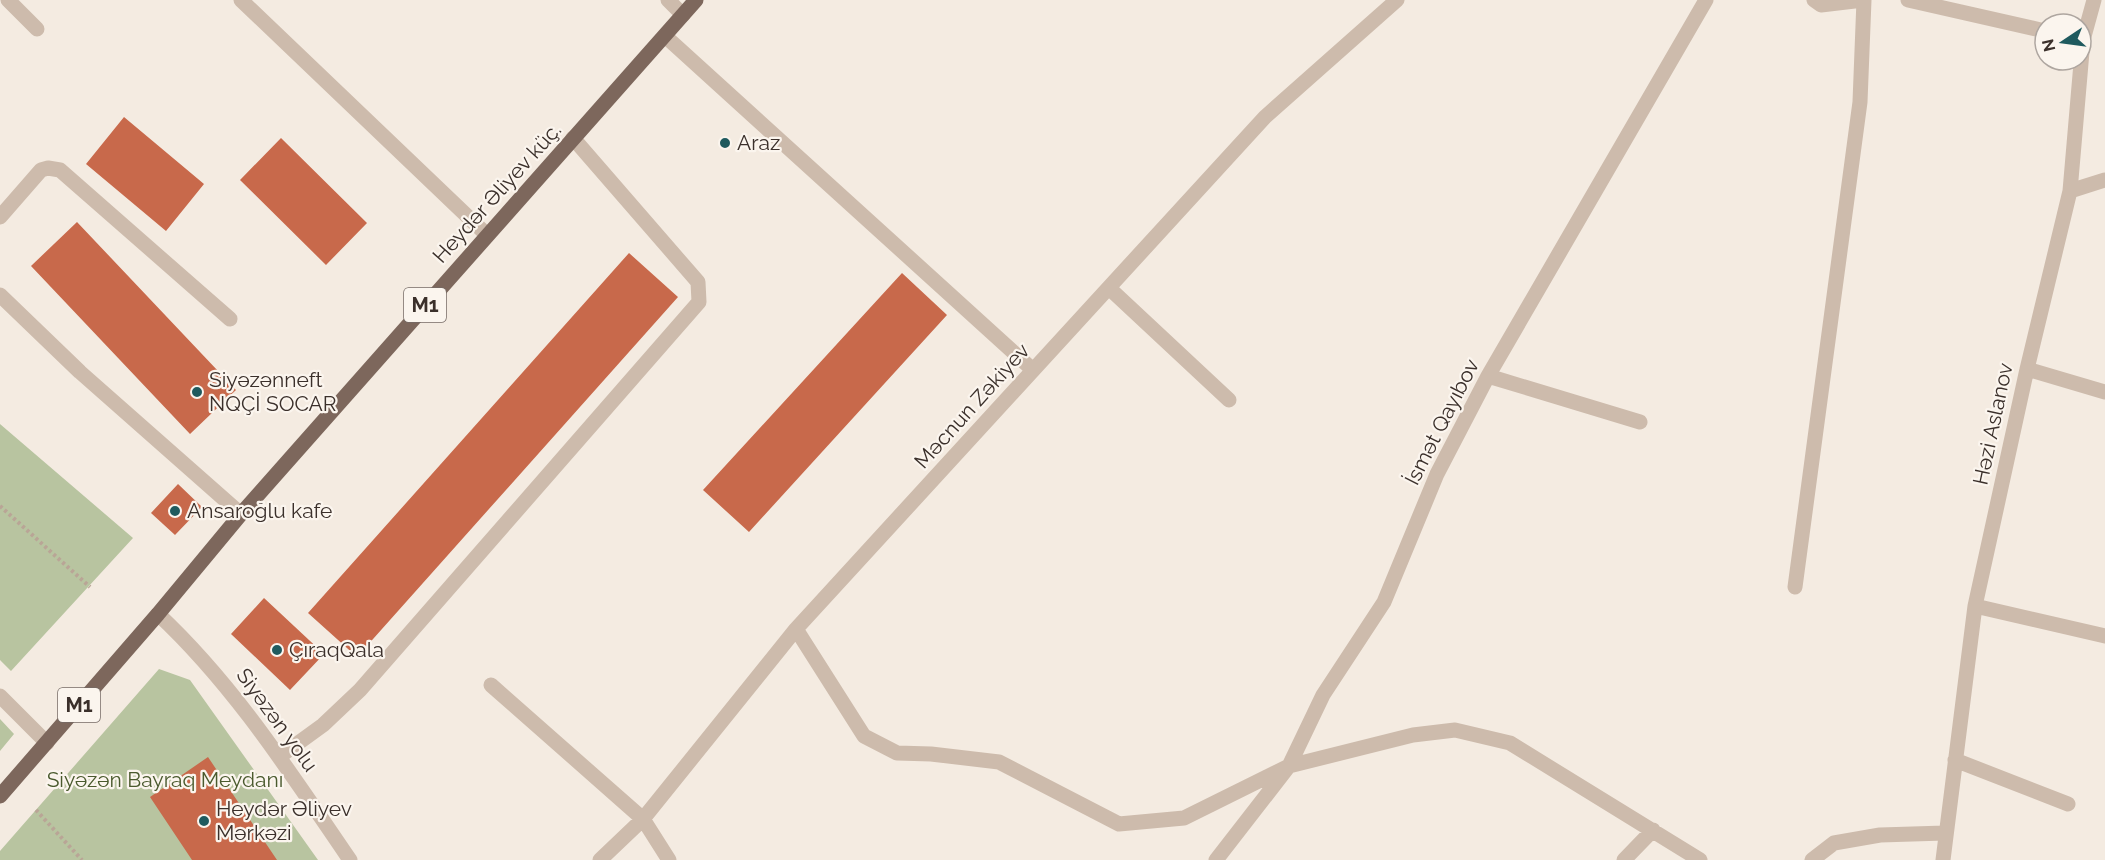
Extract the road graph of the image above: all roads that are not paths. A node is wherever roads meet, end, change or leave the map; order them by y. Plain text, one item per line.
1 (8, 0) edge
2 (241, 0) edge
3 (668, 0) edge
4 (696, 0) edge
5 (1397, 0) edge
6 (1706, 0) edge
7 (1814, 0) edge
8 (1863, 0) edge
9 (1908, 0) edge
10 (683, 15) junction
11 (2033, 28) edge
12 (37, 29) dead end
13 (665, 36) junction
14 (2079, 72) edge
15 (573, 138) junction
16 (2105, 180) edge
17 (2070, 191) junction
18 (0, 217) edge
19 (488, 235) junction
20 (1109, 288) junction
21 (0, 295) edge
22 (230, 319) dead end
23 (2027, 369) junction
24 (1033, 370) junction
25 (1488, 376) junction
26 (2105, 392) edge
27 (1229, 400) dead end
28 (1640, 422) dead end
29 (241, 514) junction
30 (1795, 587) dead end
31 (1975, 606) junction
32 (158, 614) junction
33 (796, 629) junction
34 (2105, 636) edge
35 (491, 685) dead end
36 (0, 696) edge
37 (47, 743) junction
38 (279, 757) junction
39 (1955, 760) junction
40 (1289, 765) junction
41 (0, 796) edge
42 (2068, 804) dead end
43 (644, 819) junction
44 (1653, 830) junction
45 (1945, 833) junction
46 (350, 860) edge
47 (600, 860) edge
48 (669, 860) edge
49 (1216, 860) edge
50 (1624, 860) edge
51 (1700, 860) edge
52 (1812, 860) edge
53 (1943, 860) edge

1 - 12 street
2 - 19 street
3 - 10 street
4 - 10 main road, Heydər Əliyev küç. / M1
5 - 20 street, Məcnun Zəkiyev
6 - 25 street, İsmət Qayıbov
7 - 8 street
8 - 30 street
9 - 11 street
10 - 13 main road, Heydər Əliyev küç. / M1
13 - 15 main road, Heydər Əliyev küç. / M1
13 - 24 street
14 - 17 street, Həzi Aslanov
15 - 19 main road, Heydər Əliyev küç. / M1
15 - 38 street
16 - 17 street
17 - 23 street, Həzi Aslanov
18 - 22 street
19 - 29 main road, Heydər Əliyev küç. / M1
20 - 24 street, Məcnun Zəkiyev
20 - 27 street
21 - 29 street
23 - 26 street
23 - 31 street, Həzi Aslanov
24 - 33 street, Məcnun Zəkiyev
25 - 28 street
25 - 40 street, İsmət Qayıbov
29 - 32 main road, Heydər Əliyev küç. / M1
31 - 34 street
31 - 39 street, Həzi Aslanov
32 - 37 main road, Heydər Əliyev küç. / M1
32 - 38 street, Siyəzən yolu
33 - 40 street
33 - 43 street, Məcnun Zəkiyev
35 - 43 street
36 - 37 street
37 - 41 main road, Heydər Əliyev küç. / M1
38 - 46 street, Siyəzən yolu
39 - 42 street
39 - 45 street, Həzi Aslanov
40 - 44 street
40 - 49 street, İsmət Qayıbov
43 - 47 street, Məcnun Zəkiyev
43 - 48 street
44 - 50 street
44 - 51 street
45 - 52 street
45 - 53 street, Həzi Aslanov

